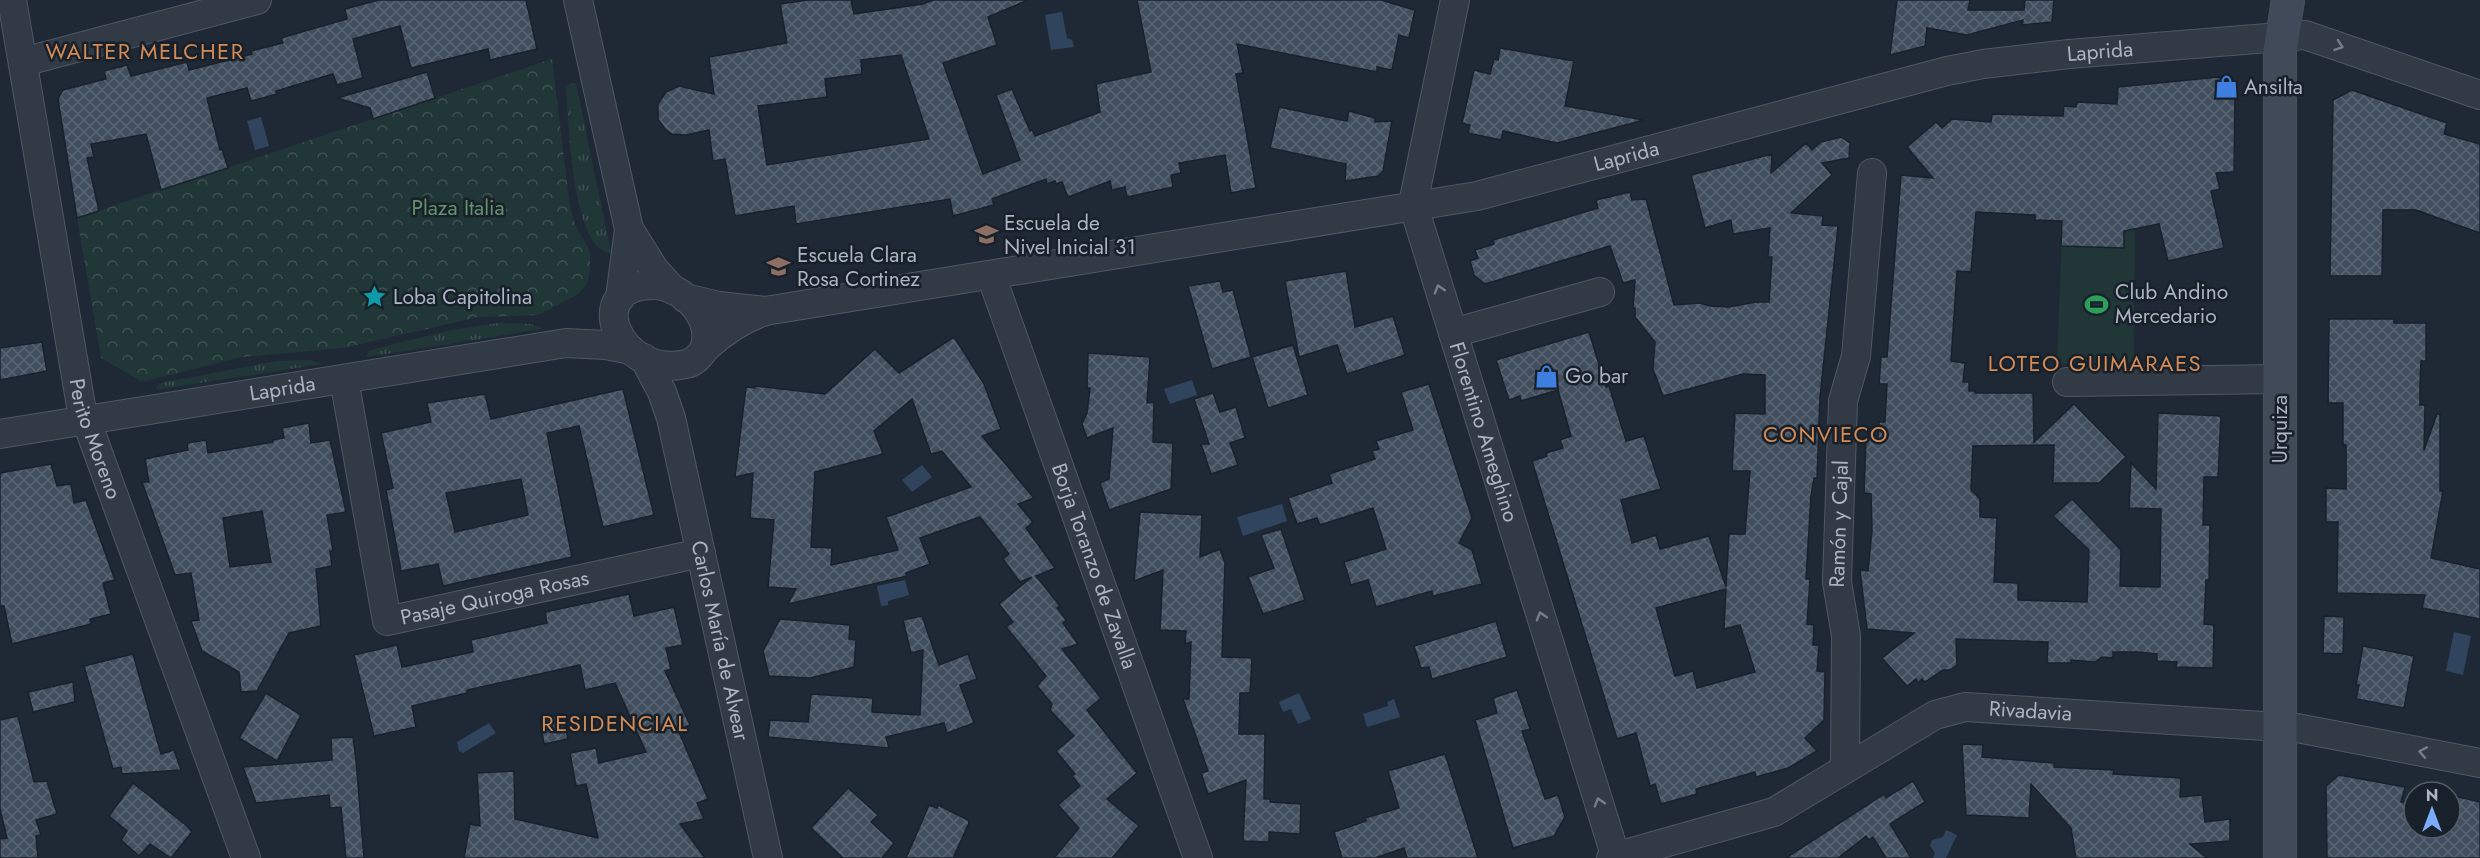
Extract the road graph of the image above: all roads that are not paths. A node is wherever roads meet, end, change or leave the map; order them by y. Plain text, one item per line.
1 (12, 0) edge
2 (257, 0) edge
3 (578, 0) edge
4 (1455, 0) edge
5 (2288, 0) edge
6 (2282, 37) junction
7 (23, 62) junction
8 (2480, 94) edge
9 (1872, 173) dead end
10 (1414, 207) junction
11 (629, 229) junction
12 (991, 275) junction
13 (1600, 292) dead end
14 (679, 294) junction
15 (618, 304) junction
16 (765, 311) junction
17 (1453, 333) junction
18 (566, 343) junction
19 (638, 354) junction
20 (698, 355) junction
21 (344, 379) junction
22 (2280, 380) junction
23 (2067, 382) dead end
24 (86, 420) junction
25 (672, 423) junction
26 (0, 434) edge
27 (701, 553) junction
28 (2280, 726) junction
29 (2480, 763) edge
30 (1845, 769) junction
31 (246, 858) edge
32 (768, 858) edge
33 (1198, 858) edge
34 (1615, 858) edge
35 (2280, 858) edge

1 - 7 street, Perito Moreno
2 - 7 street
3 - 11 street
4 - 10 street, Florentino Ameghino
5 - 6 street, Urquiza
6 -> 8 street, Laprida
6 - 10 street, Laprida
6 - 22 street, Urquiza
7 - 24 street, Perito Moreno
9 - 30 street, Ramón y Cajal
10 - 12 street, Laprida
17 -> 10 street, Florentino Ameghino
11 - 14 street
11 - 15 street
12 - 16 street, Laprida
12 - 33 street, Borja Toranzo de Zavalla
13 - 17 street
14 - 15 street
14 - 16 street, Laprida
14 - 20 street
15 - 18 street, Laprida
15 - 19 street
16 - 20 street, Laprida
34 -> 17 street, Florentino Ameghino
18 - 19 street, Laprida
18 - 21 street, Laprida
19 - 20 street
19 - 25 street, Carlos María de Alvear
20 - 25 street, Carlos María de Alvear
21 - 24 street, Laprida
21 - 27 street, Pasaje Quiroga Rosas
22 - 23 street
22 - 28 street, Urquiza
24 - 26 street, Laprida
24 - 31 street, Perito Moreno
25 - 27 street, Carlos María de Alvear
27 - 32 street, Carlos María de Alvear
29 -> 28 street, Rivadavia
28 - 30 street, Rivadavia
28 - 35 street, Urquiza
30 - 34 street, Rivadavia

